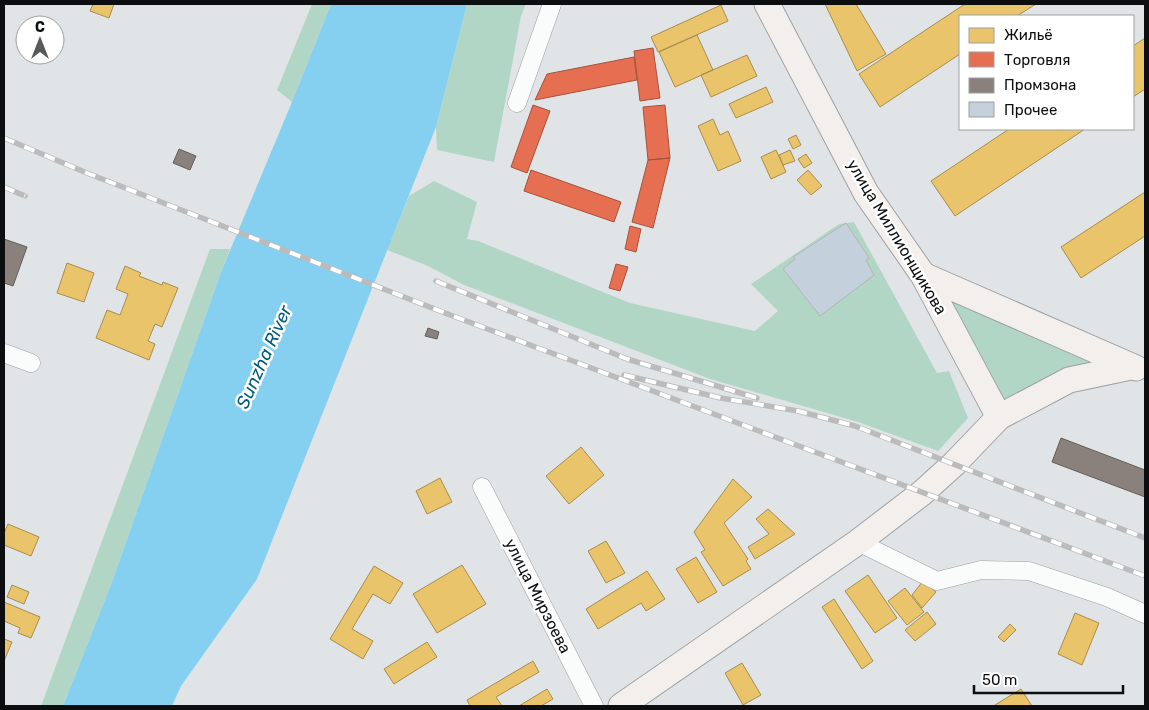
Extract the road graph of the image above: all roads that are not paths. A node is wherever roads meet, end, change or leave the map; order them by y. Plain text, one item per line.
1 (552, 4) edge
2 (767, 4) edge
3 (517, 103) dead end
4 (923, 275) junction
5 (4, 353) edge
6 (31, 363) dead end
7 (1138, 369) edge
8 (999, 416) junction
9 (482, 487) dead end
10 (858, 542) junction
11 (1145, 614) edge
12 (594, 706) edge
13 (621, 706) edge

1 - 3 street
2 - 4 street, улица Миллионщикова
4 - 7 street
4 - 8 street, улица Миллионщикова
5 - 6 street
7 - 8 street
8 - 10 street
9 - 12 street, улица Мирзоева
10 - 11 street
10 - 13 street

